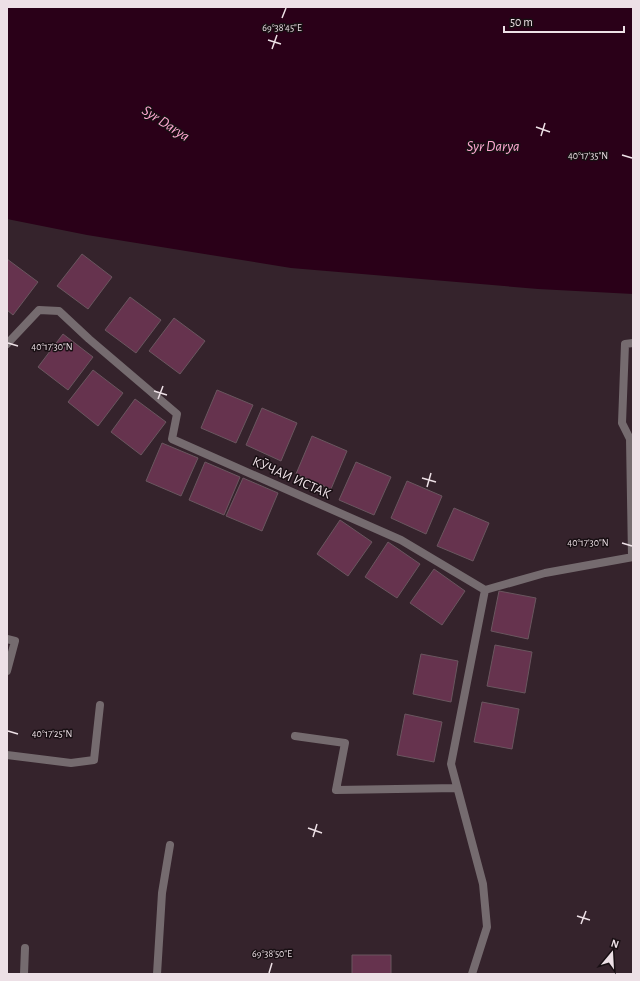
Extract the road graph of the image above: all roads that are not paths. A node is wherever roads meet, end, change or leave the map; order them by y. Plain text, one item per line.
1 (633, 343) edge
2 (7, 344) edge
3 (632, 557) edge
4 (486, 590) junction
5 (7, 639) edge
6 (7, 672) edge
7 (100, 705) dead end
8 (295, 736) dead end
9 (7, 755) edge
10 (458, 788) junction
11 (170, 846) dead end
12 (25, 948) dead end
13 (24, 974) edge
14 (157, 974) edge
15 (472, 974) edge

1 - 3 street
2 - 4 street, КӮЧАИ ИСТАК
3 - 4 street
4 - 10 street
5 - 6 street
7 - 9 street
8 - 10 street
10 - 15 street
11 - 14 street
12 - 13 street

